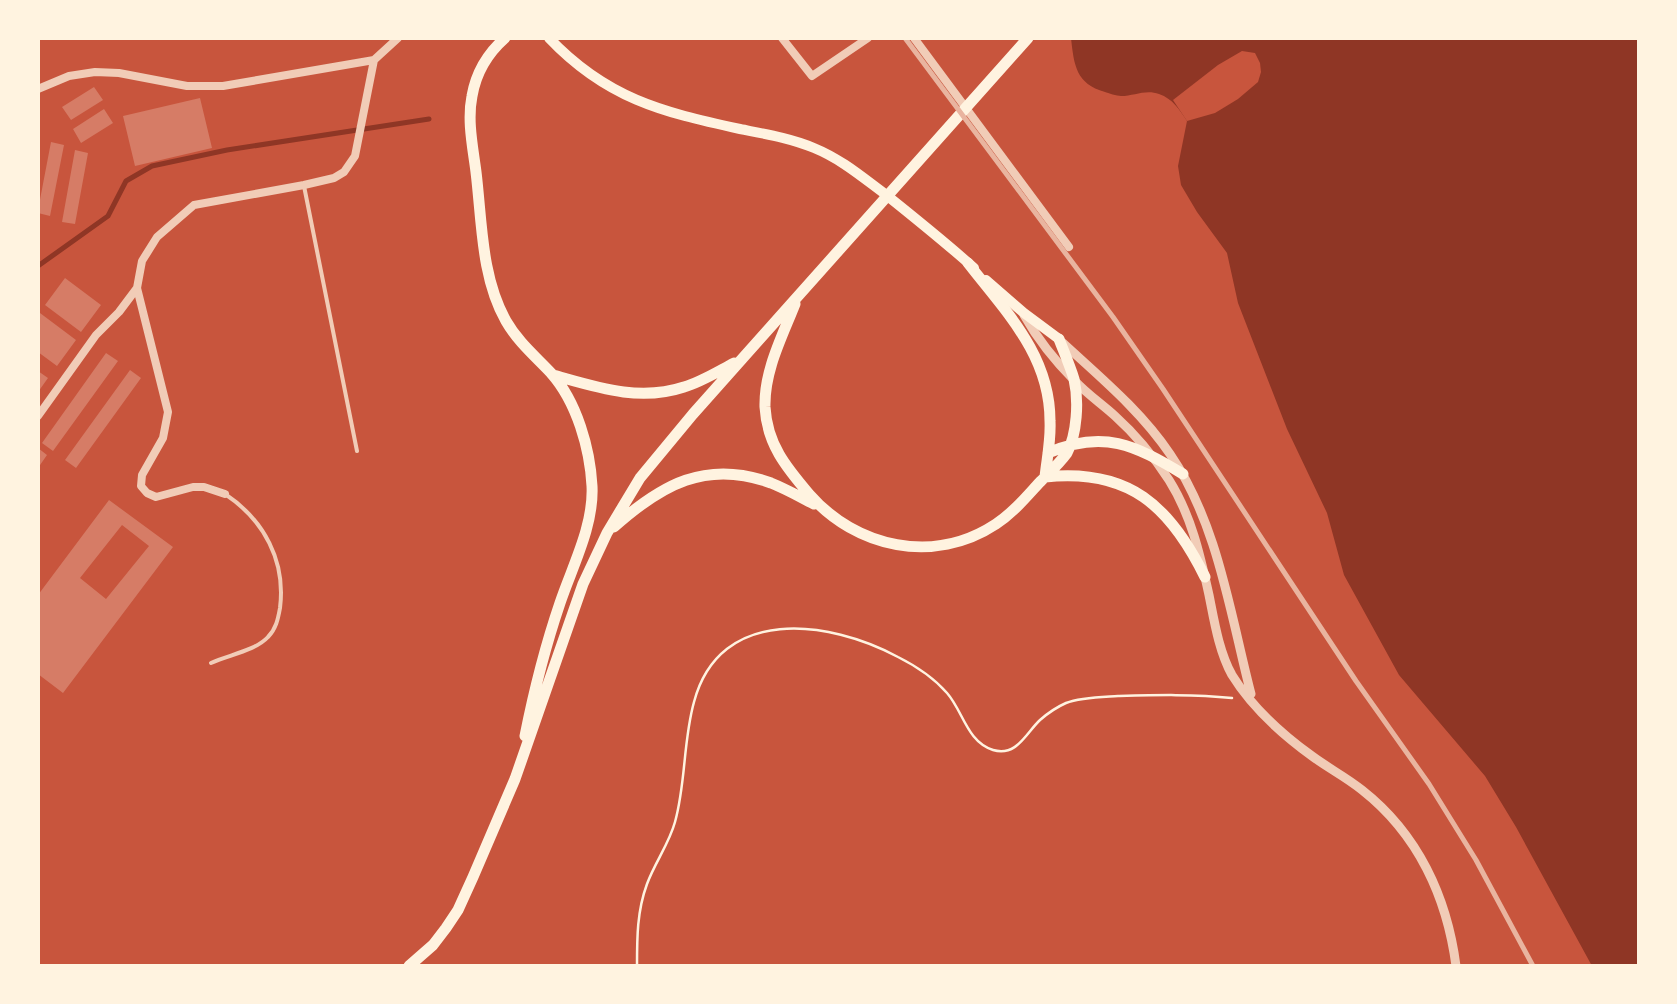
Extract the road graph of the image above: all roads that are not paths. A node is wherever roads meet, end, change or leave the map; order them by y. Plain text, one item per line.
1 (398, 38) edge
2 (505, 38) edge
3 (549, 38) edge
4 (782, 38) edge
5 (868, 38) edge
6 (914, 38) edge
7 (1028, 38) edge
8 (374, 60) junction
9 (38, 89) edge
10 (38, 127) edge
11 (38, 139) edge
12 (304, 185) junction
13 (1070, 247) dead end
14 (968, 263) junction
15 (136, 288) junction
16 (798, 296) junction
17 (1024, 313) junction
18 (1059, 339) junction
19 (742, 359) junction
20 (553, 375) junction
21 (1075, 381) junction
22 (38, 416) edge
23 (1071, 445) junction
24 (357, 451) dead end
25 (1048, 453) junction
26 (1149, 453) junction
27 (1182, 474) junction
28 (1045, 476) junction
29 (225, 494) joint
30 (821, 507) junction
31 (606, 533) junction
32 (1205, 577) junction
33 (211, 663) dead end
34 (1252, 702) junction
35 (520, 765) junction
36 (409, 966) edge
37 (1456, 966) edge

1 - 8 street
2 - 20 main road
3 - 14 main road
4 - 5 street
6 - 13 street
7 - 16 main road
8 - 9 street
8 - 12 street
10 - 11 lane
12 - 15 street
12 - 24 lane
14 - 17 main road
14 - 25 main road
15 - 22 street
15 - 29 street
16 - 19 main road
16 - 30 main road
17 - 18 main road
17 - 21 street
18 - 21 main road
18 - 27 street
19 - 20 main road
19 - 31 main road
20 - 35 main road
21 - 23 main road
21 - 26 street
23 - 25 main road
23 - 26 main road
23 - 28 main road
25 - 28 main road
26 - 27 main road
26 - 32 street
27 - 34 street
28 - 30 main road
28 - 32 main road
29 - 33 lane
30 - 31 main road
31 - 35 main road
32 - 34 street
34 - 37 street
35 - 36 main road

